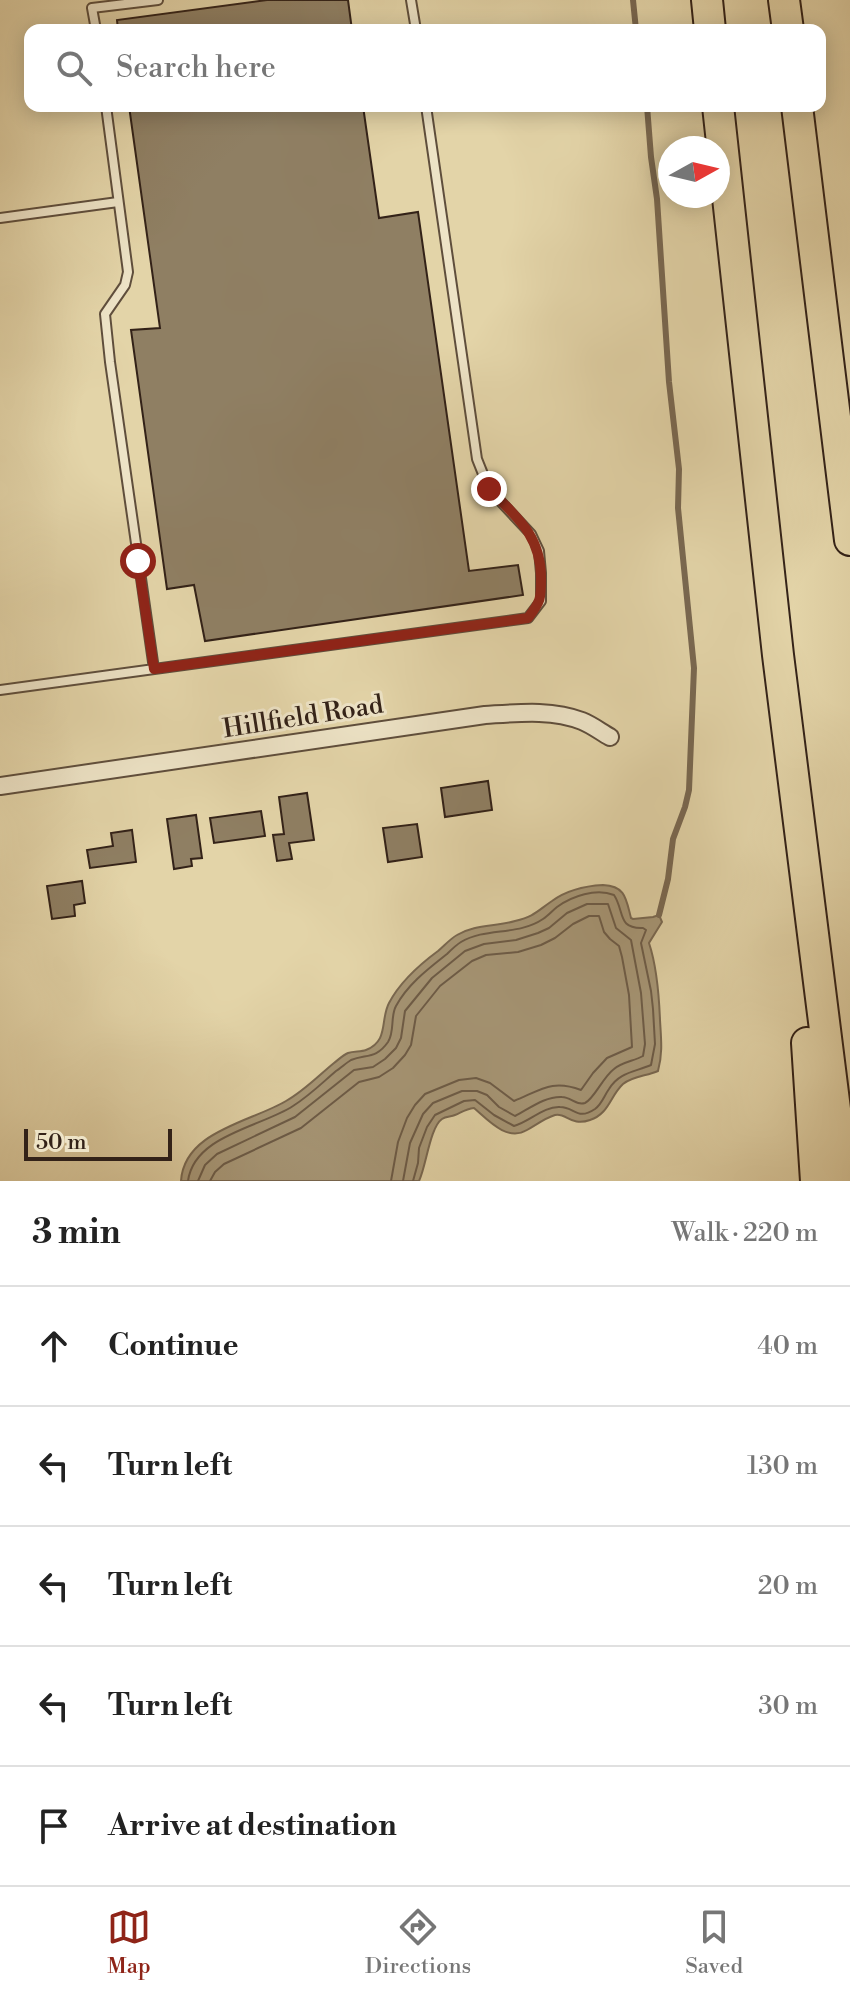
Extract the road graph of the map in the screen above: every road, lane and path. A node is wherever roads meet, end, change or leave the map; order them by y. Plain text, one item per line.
1 (158, 0) edge
2 (411, 0) edge
3 (707, 0) edge
4 (784, 0) edge
5 (95, 24) edge
6 (415, 24) edge
7 (709, 24) edge
8 (787, 24) edge
9 (107, 112) edge
10 (427, 112) edge
11 (719, 112) edge
12 (798, 112) edge
13 (118, 202) junction
14 (0, 218) edge
15 (850, 540) edge
16 (778, 655) junction
17 (154, 669) junction
18 (0, 690) edge
19 (610, 737) dead end
20 (0, 786) edge
21 (816, 1181) edge
22 (844, 1181) edge

1 - 5 lane
2 - 6 lane
3 - 7 highway
4 - 8 highway
9 - 13 lane
10 - 17 lane
11 - 16 highway
12 - 15 highway
13 - 14 lane
13 - 17 lane
16 - 21 highway
16 - 22 highway
17 - 18 lane
19 - 20 street, Hillfield Road

